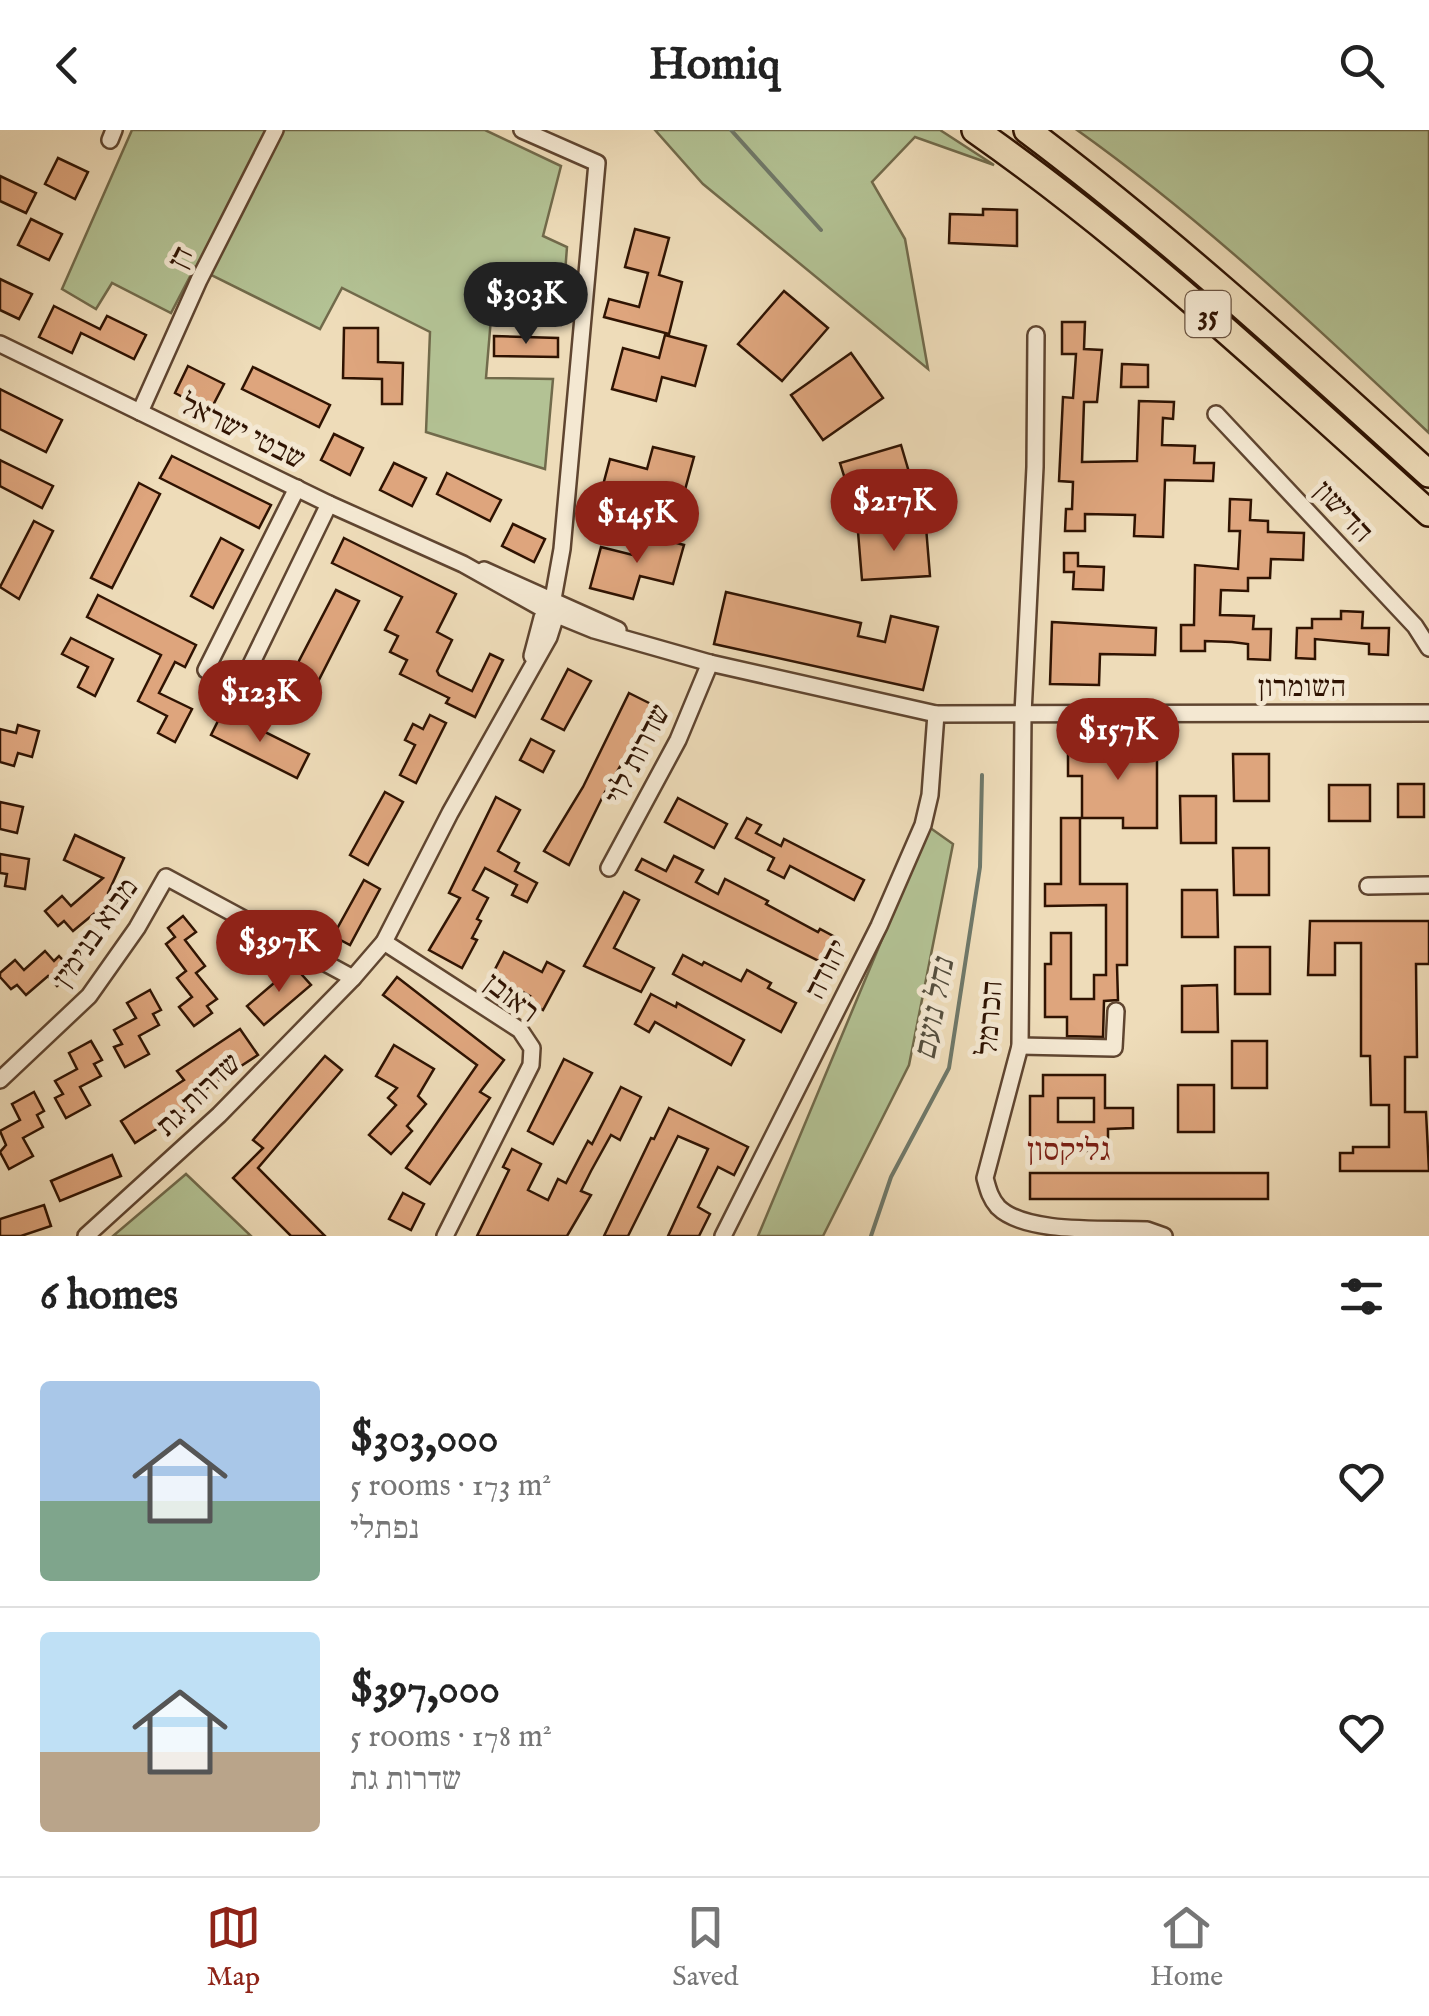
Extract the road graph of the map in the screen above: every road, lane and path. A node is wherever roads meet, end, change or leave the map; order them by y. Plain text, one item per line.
1 (276, 130) edge
2 (522, 130) edge
3 (975, 130) edge
4 (1026, 130) edge
5 (1036, 335) dead end
6 (0, 344) edge
7 (140, 412) junction
8 (1216, 414) dead end
9 (1429, 474) edge
10 (297, 488) junction
11 (329, 504) junction
12 (1429, 513) edge
13 (561, 557) junction
14 (463, 564) junction
15 (522, 584) junction
16 (551, 608) junction
17 (594, 630) junction
18 (544, 648) junction
19 (658, 648) junction
20 (1429, 648) edge
21 (710, 663) junction
22 (526, 678) junction
23 (1429, 713) edge
24 (936, 714) junction
25 (1022, 714) junction
26 (610, 868) dead end
27 (1429, 885) edge
28 (1368, 886) dead end
29 (384, 942) junction
30 (353, 978) junction
31 (1116, 1012) dead end
32 (1020, 1046) junction
33 (0, 1080) edge
34 (86, 1236) edge
35 (445, 1236) edge
36 (722, 1236) edge
37 (1164, 1236) edge

1 - 7 street, דן
2 - 13 street
3 - 12 highway, 35
4 - 9 highway, 35
5 - 25 street, הכרמל
6 - 7 street, שבטי ישראל
7 - 10 street, שבטי ישראל
8 - 20 street, הדישון
10 - 11 street, שבטי ישראל
10 - 11 street
11 - 14 street, שבטי ישראל
13 - 15 street
13 - 16 street
14 - 15 street, שבטי ישראל
14 - 16 street, שבטי ישראל
15 - 16 street, שבטי ישראל
16 - 17 street, שבטי ישראל
16 - 18 street, שדרות גת
16 - 19 street, שבטי ישראל
16 - 22 street, שדרות גת
17 - 18 street
17 - 19 street, שבטי ישראל
18 - 22 street, שדרות גת
19 - 21 street, שבטי ישראל
21 - 24 street, שבטי ישראל
21 - 26 street, שדרות לוי
22 - 29 street, שדרות גת
23 - 25 street, השומרון
24 - 25 street, השומרון
24 - 36 street, יהודה
25 - 32 street, הכרמל
27 - 28 street
29 - 30 street, שדרות גת
29 - 35 street, ראובן
30 - 33 street, מבוא בנימין
30 - 34 street, שדרות גת
31 - 32 street
32 - 37 street, הכרמל

